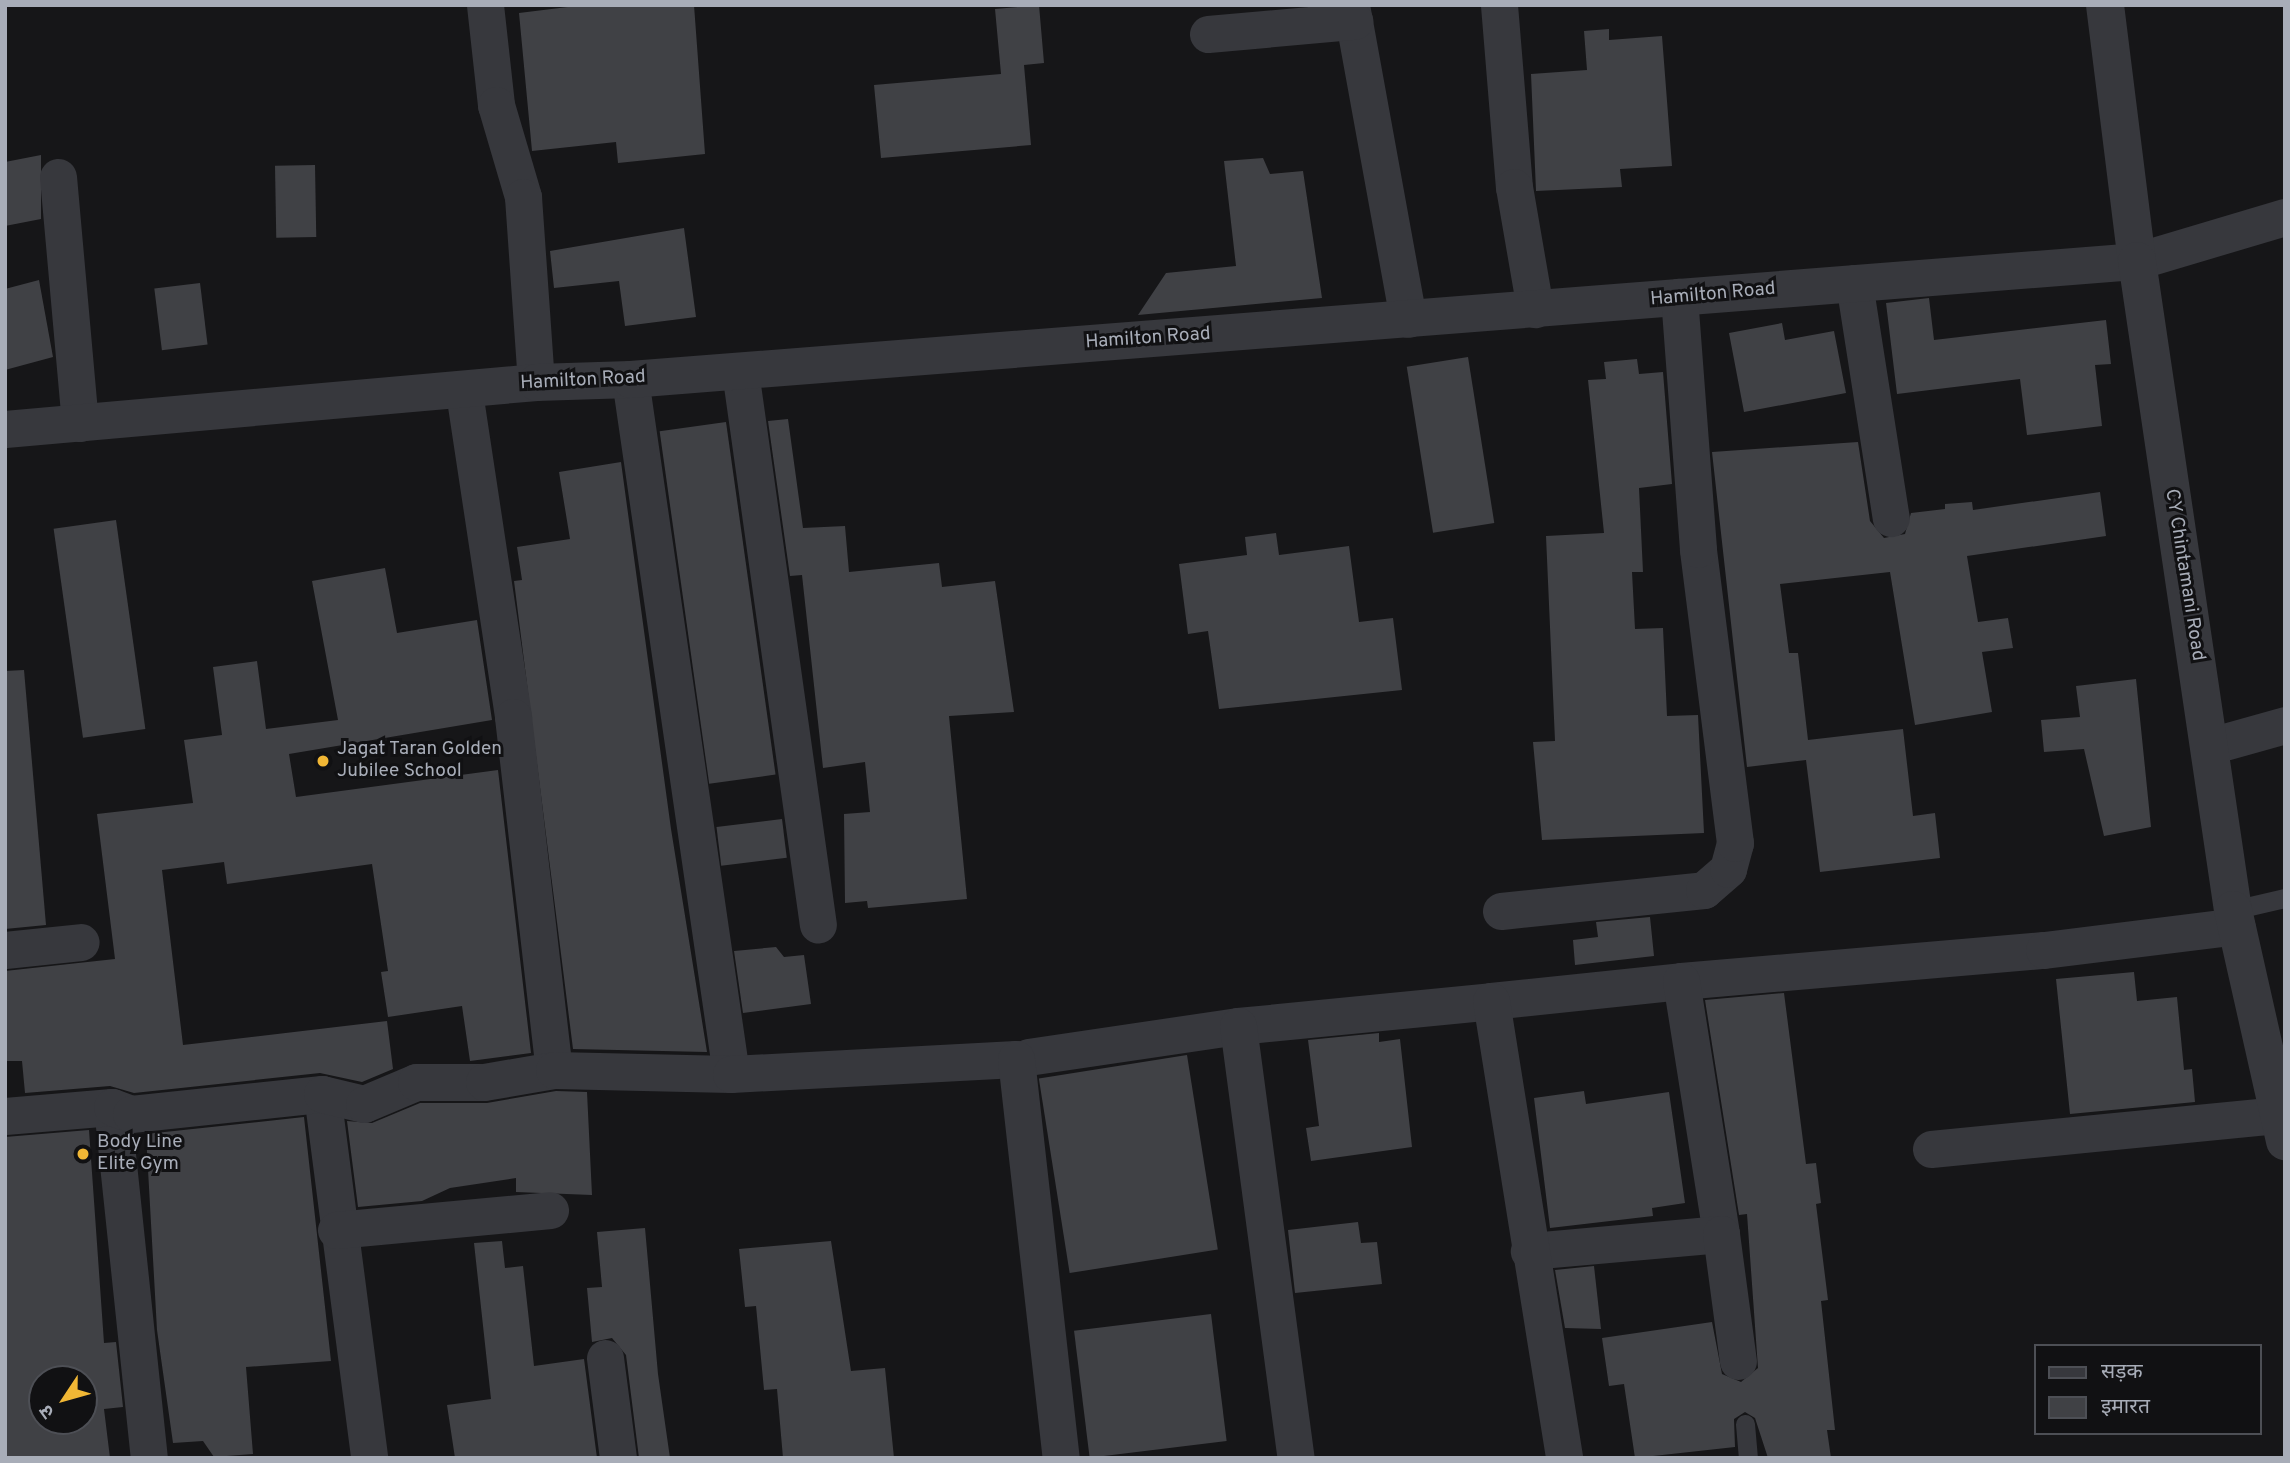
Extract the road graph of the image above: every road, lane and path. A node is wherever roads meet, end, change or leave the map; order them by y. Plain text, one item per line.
1 (485, 5) edge
2 (1499, 5) edge
3 (2105, 5) edge
4 (1353, 13) edge
5 (1208, 34) dead end
6 (58, 177) dead end
7 (2285, 217) edge
8 (2137, 261) junction
9 (1854, 284) junction
10 (1679, 297) junction
11 (1535, 309) junction
12 (1408, 318) junction
13 (740, 371) junction
14 (630, 380) junction
15 (536, 382) junction
16 (464, 392) junction
17 (80, 423) junction
18 (5, 429) edge
19 (1891, 518) dead end
20 (2285, 725) edge
21 (2210, 746) junction
22 (2285, 898) edge
23 (1502, 911) dead end
24 (2235, 918) junction
25 (818, 925) dead end
26 (81, 942) dead end
27 (5, 950) edge
28 (1681, 981) junction
29 (1491, 1001) junction
30 (1238, 1026) junction
31 (1028, 1057) dead end
32 (554, 1070) junction
33 (731, 1074) junction
34 (322, 1094) junction
35 (111, 1107) junction
36 (5, 1116) edge
37 (2282, 1128) edge
38 (1931, 1149) dead end
39 (550, 1210) dead end
40 (336, 1230) junction
41 (1721, 1234) junction
42 (1529, 1251) junction
43 (605, 1358) dead end
44 (1738, 1361) dead end
45 (1745, 1424) dead end
46 (149, 1458) edge
47 (369, 1458) edge
48 (618, 1458) edge
49 (1061, 1458) edge
50 (1296, 1458) edge
51 (1564, 1458) edge
52 (1748, 1458) edge

1 - 15 street
2 - 11 street
3 - 8 street, CY Chintamani Road
4 - 5 street
4 - 12 street
6 - 17 street
7 - 8 street, Hamilton Road
8 - 9 street, Hamilton Road
8 - 21 street, CY Chintamani Road
9 - 10 street, Hamilton Road
9 - 19 street
10 - 11 street, Hamilton Road
10 - 23 street
11 - 12 street, Hamilton Road
12 - 13 street, Hamilton Road
13 - 14 street, Hamilton Road
13 - 25 street
14 - 15 street, Hamilton Road
14 - 33 street
15 - 16 street, Hamilton Road
16 - 17 street, Hamilton Road
16 - 32 street
17 - 18 street, Hamilton Road
20 - 21 street
21 - 24 street, CY Chintamani Road
22 - 24 lane
24 - 28 street
24 - 37 street, CY Chintamani Road
26 - 27 street
28 - 29 street
28 - 41 street
29 - 30 street
29 - 42 street
30 - 31 street
30 - 50 street
32 - 33 street
32 - 34 street
33 - 49 street
34 - 35 street
34 - 40 street
35 - 36 street
35 - 46 street
37 - 38 street
39 - 40 street
40 - 47 street
41 - 42 street
41 - 44 street
42 - 51 street
43 - 48 street
45 - 52 lane

